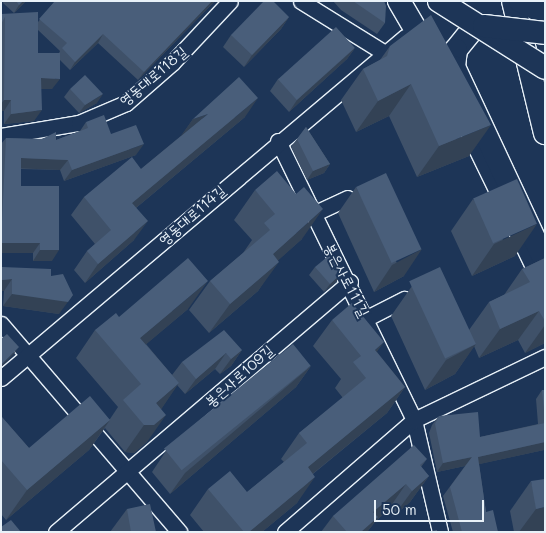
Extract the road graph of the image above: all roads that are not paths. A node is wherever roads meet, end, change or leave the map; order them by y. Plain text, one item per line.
1 (230, 1) edge
2 (301, 1) edge
3 (399, 1) edge
4 (439, 1) edge
5 (513, 1) edge
6 (520, 1) edge
7 (545, 14) edge
8 (416, 29) junction
9 (545, 33) edge
10 (383, 52) junction
11 (441, 74) joint
12 (540, 74) edge
13 (545, 100) edge
14 (545, 133) edge
15 (1, 136) edge
16 (278, 141) junction
17 (347, 198) dead end
18 (313, 214) junction
19 (545, 262) edge
20 (350, 282) junction
21 (545, 292) edge
22 (404, 299) dead end
23 (367, 318) junction
24 (1, 324) edge
25 (29, 355) junction
26 (545, 357) edge
27 (1, 378) edge
28 (414, 420) junction
29 (129, 471) junction
30 (56, 532) edge
31 (179, 532) edge
32 (285, 532) edge
33 (440, 532) edge

1 - 15 street, 영동대로118길
2 - 10 street
3 - 8 highway
4 - 12 highway, bridge
5 - 12 highway
6 - 7 highway
8 - 10 street, 영동대로114길
8 - 11 highway
9 - 19 highway, bridge
10 - 16 street, 영동대로114길
11 - 21 street
12 - 13 highway
12 - 14 highway
16 - 18 street, 봉은사로111길
16 - 25 street, 영동대로114길
17 - 18 street
18 - 20 street, 봉은사로111길
20 - 23 street, 봉은사로111길
20 - 29 street, 봉은사로109길
22 - 23 street
23 - 28 street, 봉은사로111길
24 - 25 street
25 - 27 street, 영동대로114길
25 - 29 street
26 - 28 street
28 - 32 street
28 - 33 street, 봉은사로111길
29 - 30 street, 봉은사로109길
29 - 31 street

